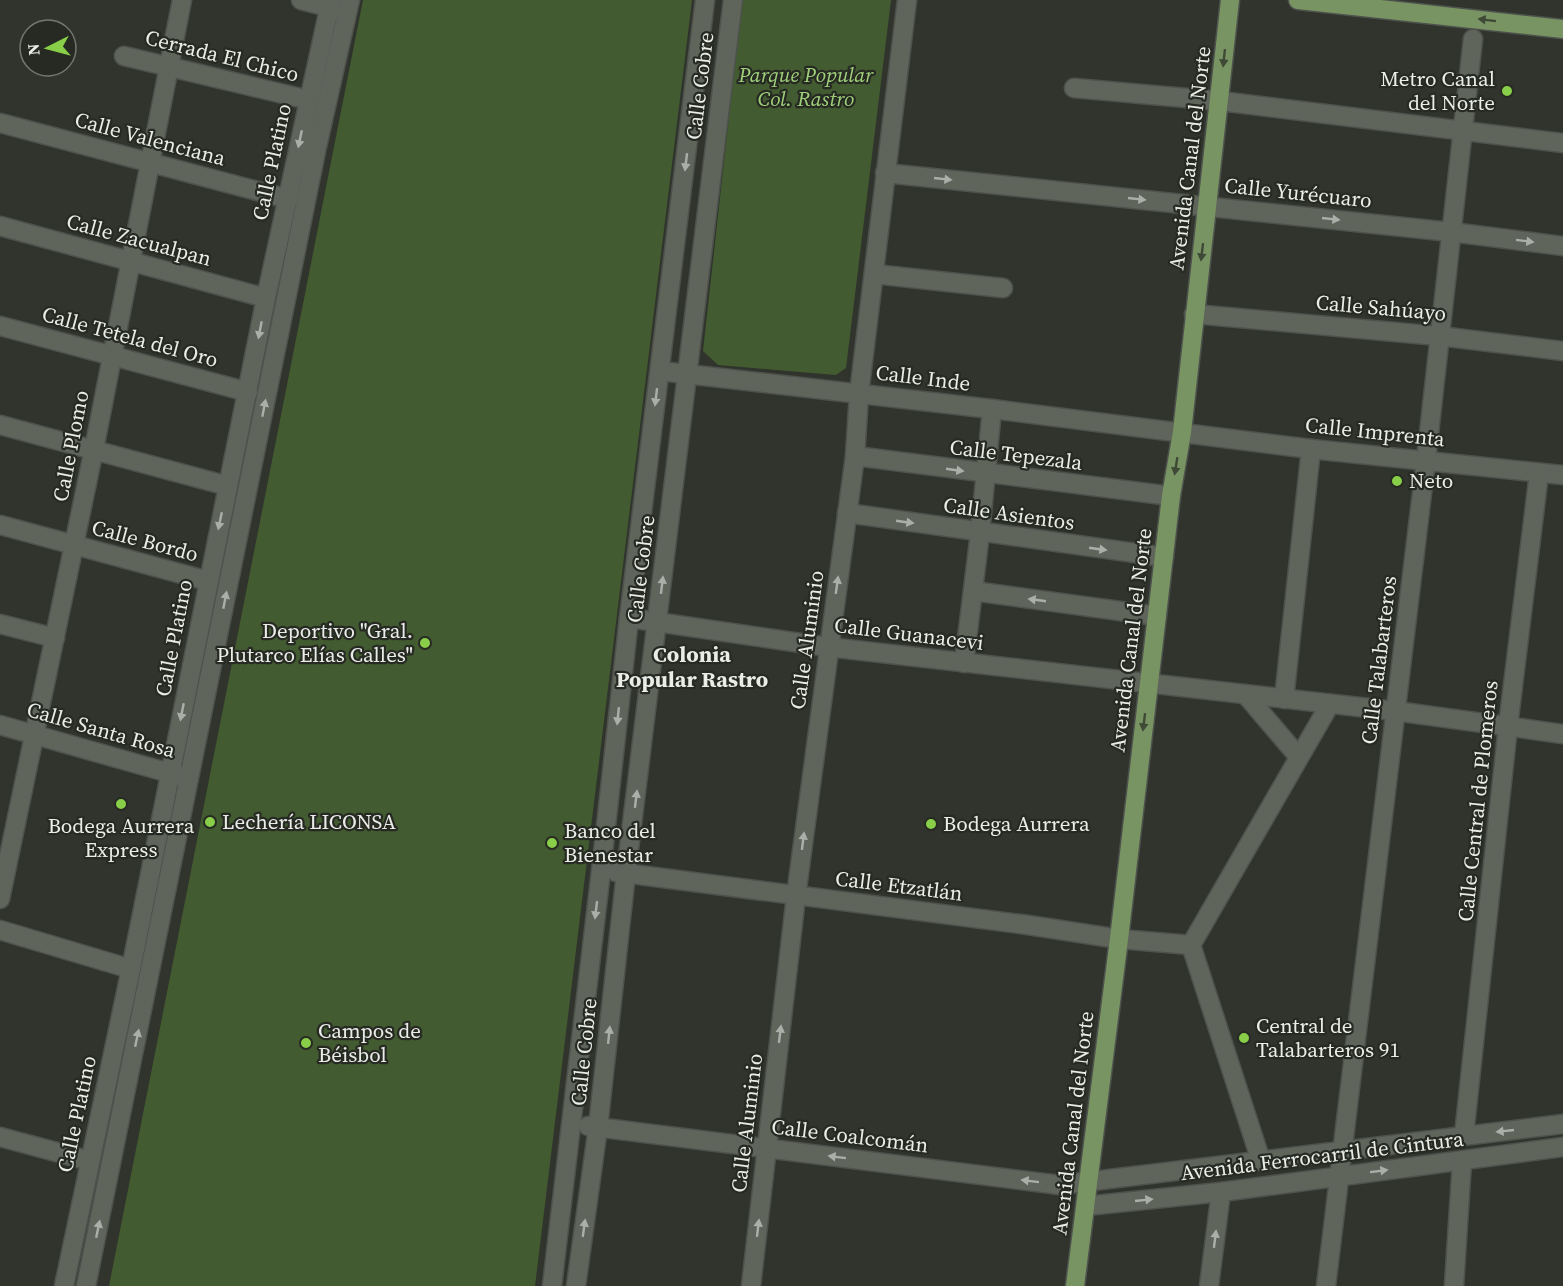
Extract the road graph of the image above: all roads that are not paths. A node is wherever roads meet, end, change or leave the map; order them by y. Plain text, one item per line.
1 (182, 0) edge
2 (301, 0) edge
3 (705, 0) edge
4 (733, 0) edge
5 (907, 0) edge
6 (1230, 0) edge
7 (1298, 0) edge
8 (331, 4) edge
9 (349, 6) edge
10 (1563, 29) edge
11 (1473, 39) dead end
12 (124, 56) dead end
13 (168, 67) junction
14 (1074, 88) dead end
15 (309, 100) junction
16 (1220, 101) junction
17 (0, 123) edge
18 (1462, 130) junction
19 (1563, 142) edge
20 (149, 163) junction
21 (885, 173) junction
22 (288, 199) junction
23 (1207, 206) junction
24 (0, 226) edge
25 (1451, 232) junction
26 (1563, 246) edge
27 (130, 261) junction
28 (874, 274) junction
29 (1003, 288) dead end
30 (266, 298) junction
31 (1194, 314) junction
32 (0, 326) edge
33 (1439, 336) junction
34 (1563, 351) edge
35 (111, 356) junction
36 (660, 371) junction
37 (688, 374) junction
38 (248, 392) junction
39 (859, 394) junction
40 (992, 409) junction
41 (0, 425) edge
42 (1182, 432) junction
43 (94, 449) junction
44 (1311, 449) junction
45 (855, 456) junction
46 (1425, 460) junction
47 (1539, 473) junction
48 (986, 474) junction
49 (1563, 476) edge
50 (228, 486) junction
51 (1171, 496) junction
52 (847, 513) junction
53 (0, 525) edge
54 (980, 533) junction
55 (74, 545) junction
56 (1164, 558) junction
57 (208, 581) junction
58 (973, 591) junction
59 (1157, 616) junction
60 (629, 618) junction
61 (657, 622) junction
62 (0, 624) edge
63 (55, 638) junction
64 (828, 647) junction
65 (964, 663) junction
66 (1149, 683) junction
67 (1245, 694) junction
68 (1284, 699) junction
69 (1330, 704) junction
70 (1395, 711) junction
71 (0, 725) edge
72 (1508, 726) junction
73 (33, 734) junction
74 (1563, 734) edge
75 (1298, 756) junction
76 (171, 774) junction
77 (189, 778) junction
78 (601, 871) junction
79 (627, 873) junction
80 (796, 896) junction
81 (0, 900) edge
82 (0, 930) edge
83 (1119, 939) junction
84 (1191, 945) junction
85 (131, 969) junction
86 (1563, 1124) edge
87 (571, 1125) junction
88 (598, 1127) junction
89 (1464, 1135) junction
90 (0, 1137) edge
91 (1563, 1148) edge
92 (767, 1149) junction
93 (1343, 1151) junction
94 (90, 1161) junction
95 (1261, 1161) junction
96 (1462, 1161) junction
97 (1340, 1176) junction
98 (1088, 1182) junction
99 (1221, 1192) junction
100 (1086, 1206) junction
101 (64, 1286) edge
102 (86, 1286) edge
103 (552, 1286) edge
104 (576, 1286) edge
105 (751, 1286) edge
106 (1075, 1286) edge
107 (1209, 1286) edge
108 (1326, 1286) edge
109 (1454, 1286) edge

1 - 13 street, Calle Plomo
2 - 8 street
3 -> 36 street, Calle Cobre
4 - 37 street, Calle Cobre
5 - 21 street, Calle Aluminio
6 -> 16 main road, Avenida Canal del Norte
10 -> 7 main road
8 - 9 street
8 - 15 street, Calle Platino
77 -> 9 street, Calle Platino
11 - 18 street, Calle Talabarteros
12 - 13 street, Cerrada El Chico
13 - 15 street, Cerrada El Chico
13 - 20 street, Calle Plomo
14 - 16 street
15 -> 22 street, Calle Platino
16 - 18 street
16 - 23 main road, Avenida Canal del Norte
17 - 20 street, Calle Valenciana
18 - 19 street
18 - 25 street, Calle Talabarteros
20 - 22 street, Calle Valenciana
20 - 27 street, Calle Plomo
21 -> 23 street, Calle Yurécuaro
21 - 28 street, Calle Aluminio
22 - 30 street, Calle Platino
23 -> 25 street, Calle Yurécuaro
23 -> 31 main road, Avenida Canal del Norte
24 - 27 street, Calle Zacualpan
25 -> 26 street, Calle Yurécuaro
25 - 33 street, Calle Talabarteros
27 - 30 street, Calle Zacualpan
27 - 35 street, Calle Plomo
28 - 29 street
28 - 39 street, Calle Aluminio
30 -> 38 street, Calle Platino
31 - 33 street, Calle Sahúayo
31 - 42 main road, Avenida Canal del Norte
32 - 35 street, Calle Tetela del Oro
33 - 34 street, Calle Sahúayo
33 - 46 street, Calle Talabarteros
35 - 38 street, Calle Tetela del Oro
35 - 43 street, Calle Plomo
36 - 37 street, Calle Inde
36 -> 60 street, Calle Cobre
37 - 39 street, Calle Inde
61 -> 37 street, Calle Cobre
38 - 50 street, Calle Platino
39 - 40 street, Calle Inde
39 - 45 street, Calle Aluminio
40 - 42 street, Calle Inde
40 - 48 street
41 - 43 street
42 - 44 street, Calle Imprenta
42 -> 51 main road, Avenida Canal del Norte
43 - 50 street
43 - 55 street, Calle Plomo
44 - 46 street, Calle Imprenta
44 - 68 street
45 -> 48 street, Calle Tepezala
45 - 52 street, Calle Aluminio
46 - 47 street, Calle Imprenta
46 - 70 street, Calle Talabarteros
47 - 49 street, Calle Imprenta
47 - 72 street, Calle Central de Plomeros
48 - 51 street, Calle Tepezala
48 - 54 street
50 -> 57 street, Calle Platino
51 - 56 main road, Avenida Canal del Norte
52 -> 54 street, Calle Asientos
64 -> 52 street, Calle Aluminio
53 - 55 street, Calle Bordo
54 -> 56 street, Calle Asientos
54 - 58 street
55 - 57 street, Calle Bordo
55 - 63 street, Calle Plomo
56 - 59 main road, Avenida Canal del Norte
57 -> 76 street, Calle Platino
59 -> 58 street
58 - 65 street
59 - 66 main road, Avenida Canal del Norte
60 - 61 street, Calle Guanacevi
60 -> 78 street, Calle Cobre
61 - 64 street, Calle Guanacevi
79 -> 61 street, Calle Cobre
62 - 63 street
63 - 73 street, Calle Plomo
64 - 65 street, Calle Guanacevi
80 -> 64 street, Calle Aluminio
65 - 66 street, Calle Guanacevi
66 - 67 street, Calle Guanacevi
66 -> 83 main road, Avenida Canal del Norte
67 - 68 street, Calle Guanacevi
67 - 75 street
68 - 69 street, Calle Guanacevi
69 - 70 street, Calle Guanacevi
69 - 75 street
70 - 72 street, Calle Guanacevi
70 - 93 street, Calle Talabarteros
71 - 73 street, Calle Santa Rosa
72 - 74 street, Calle Guanacevi
72 - 89 street, Calle Central de Plomeros
73 - 76 street, Calle Santa Rosa
73 - 81 street, Calle Plomo
75 - 84 street
76 - 77 street, Calle Santa Rosa
76 - 85 street, Calle Platino
102 -> 77 street, Calle Platino
78 - 79 street, Calle Etzatlán
78 -> 87 street, Calle Cobre
79 - 80 street, Calle Etzatlán
88 -> 79 street, Calle Cobre
80 - 83 street, Calle Etzatlán
92 -> 80 street, Calle Aluminio
82 - 85 street
83 - 84 street, Calle Etzatlán
83 - 98 main road, Avenida Canal del Norte
84 - 95 street
85 - 94 street, Calle Platino
86 -> 89 street, Avenida Ferrocarril de Cintura
87 - 88 street, Calle Coalcomán
87 - 103 street, Calle Cobre
88 - 92 street, Calle Coalcomán
104 -> 88 street, Calle Cobre
89 - 93 street, Avenida Ferrocarril de Cintura
90 - 94 street
91 - 96 street, Avenida Ferrocarril de Cintura
98 -> 92 street, Calle Coalcomán
105 -> 92 street, Calle Aluminio
93 - 95 street, Avenida Ferrocarril de Cintura
93 - 97 street, Calle Talabarteros
94 - 101 street, Calle Platino
95 - 98 street, Avenida Ferrocarril de Cintura
97 -> 96 street, Avenida Ferrocarril de Cintura
96 - 109 street
97 - 99 street, Avenida Ferrocarril de Cintura
97 - 108 street, Calle Talabarteros
98 - 100 main road, Avenida Canal del Norte
100 -> 99 street, Avenida Ferrocarril de Cintura
107 -> 99 street
100 - 106 main road, Avenida Canal del Norte

